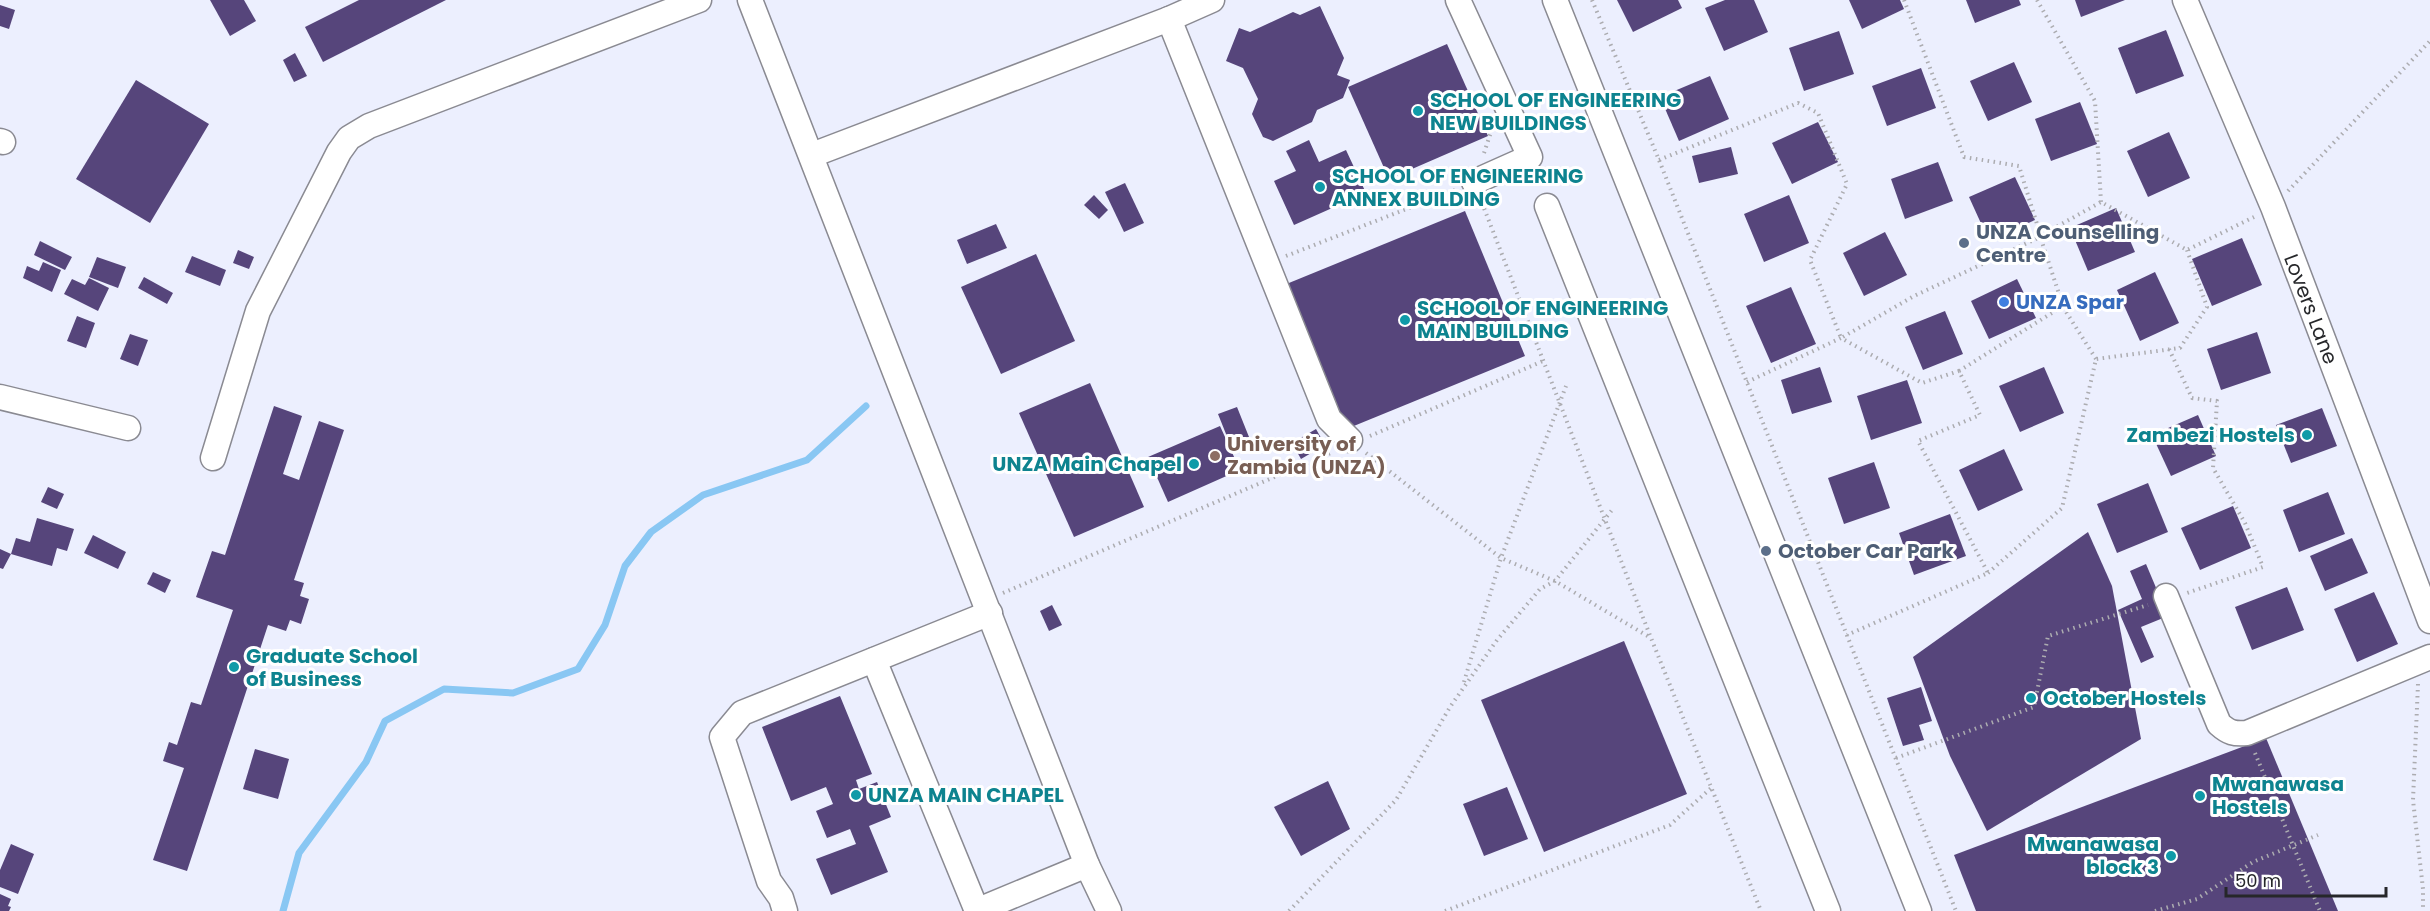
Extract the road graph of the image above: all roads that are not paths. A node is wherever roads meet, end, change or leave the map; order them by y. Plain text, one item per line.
1 (699, 0) edge
2 (750, 0) edge
3 (1458, 0) edge
4 (1555, 0) edge
5 (2185, 0) edge
6 (1197, 3) edge
7 (1169, 19) junction
8 (812, 155) junction
9 (1474, 182) road end
10 (1547, 206) dead end
11 (0, 397) edge
12 (128, 428) dead end
13 (1351, 441) road end
14 (213, 458) dead end
15 (2166, 598) road end
16 (987, 607) junction
17 (2430, 621) edge
18 (2427, 658) edge
19 (874, 660) junction
20 (1088, 865) junction
21 (785, 911) edge
22 (976, 911) edge
23 (1109, 911) edge
24 (1828, 911) edge
25 (1919, 911) edge

1 - 14 street
2 - 8 street
3 - 9 street
4 - 25 street
5 - 17 street, Lovers Lane
6 - 7 street
7 - 8 street
7 - 13 street
8 - 16 street
10 - 24 street
11 - 12 street
15 - 18 street
16 - 19 street
16 - 20 street
19 - 21 street
19 - 22 street
20 - 22 street
20 - 23 street

